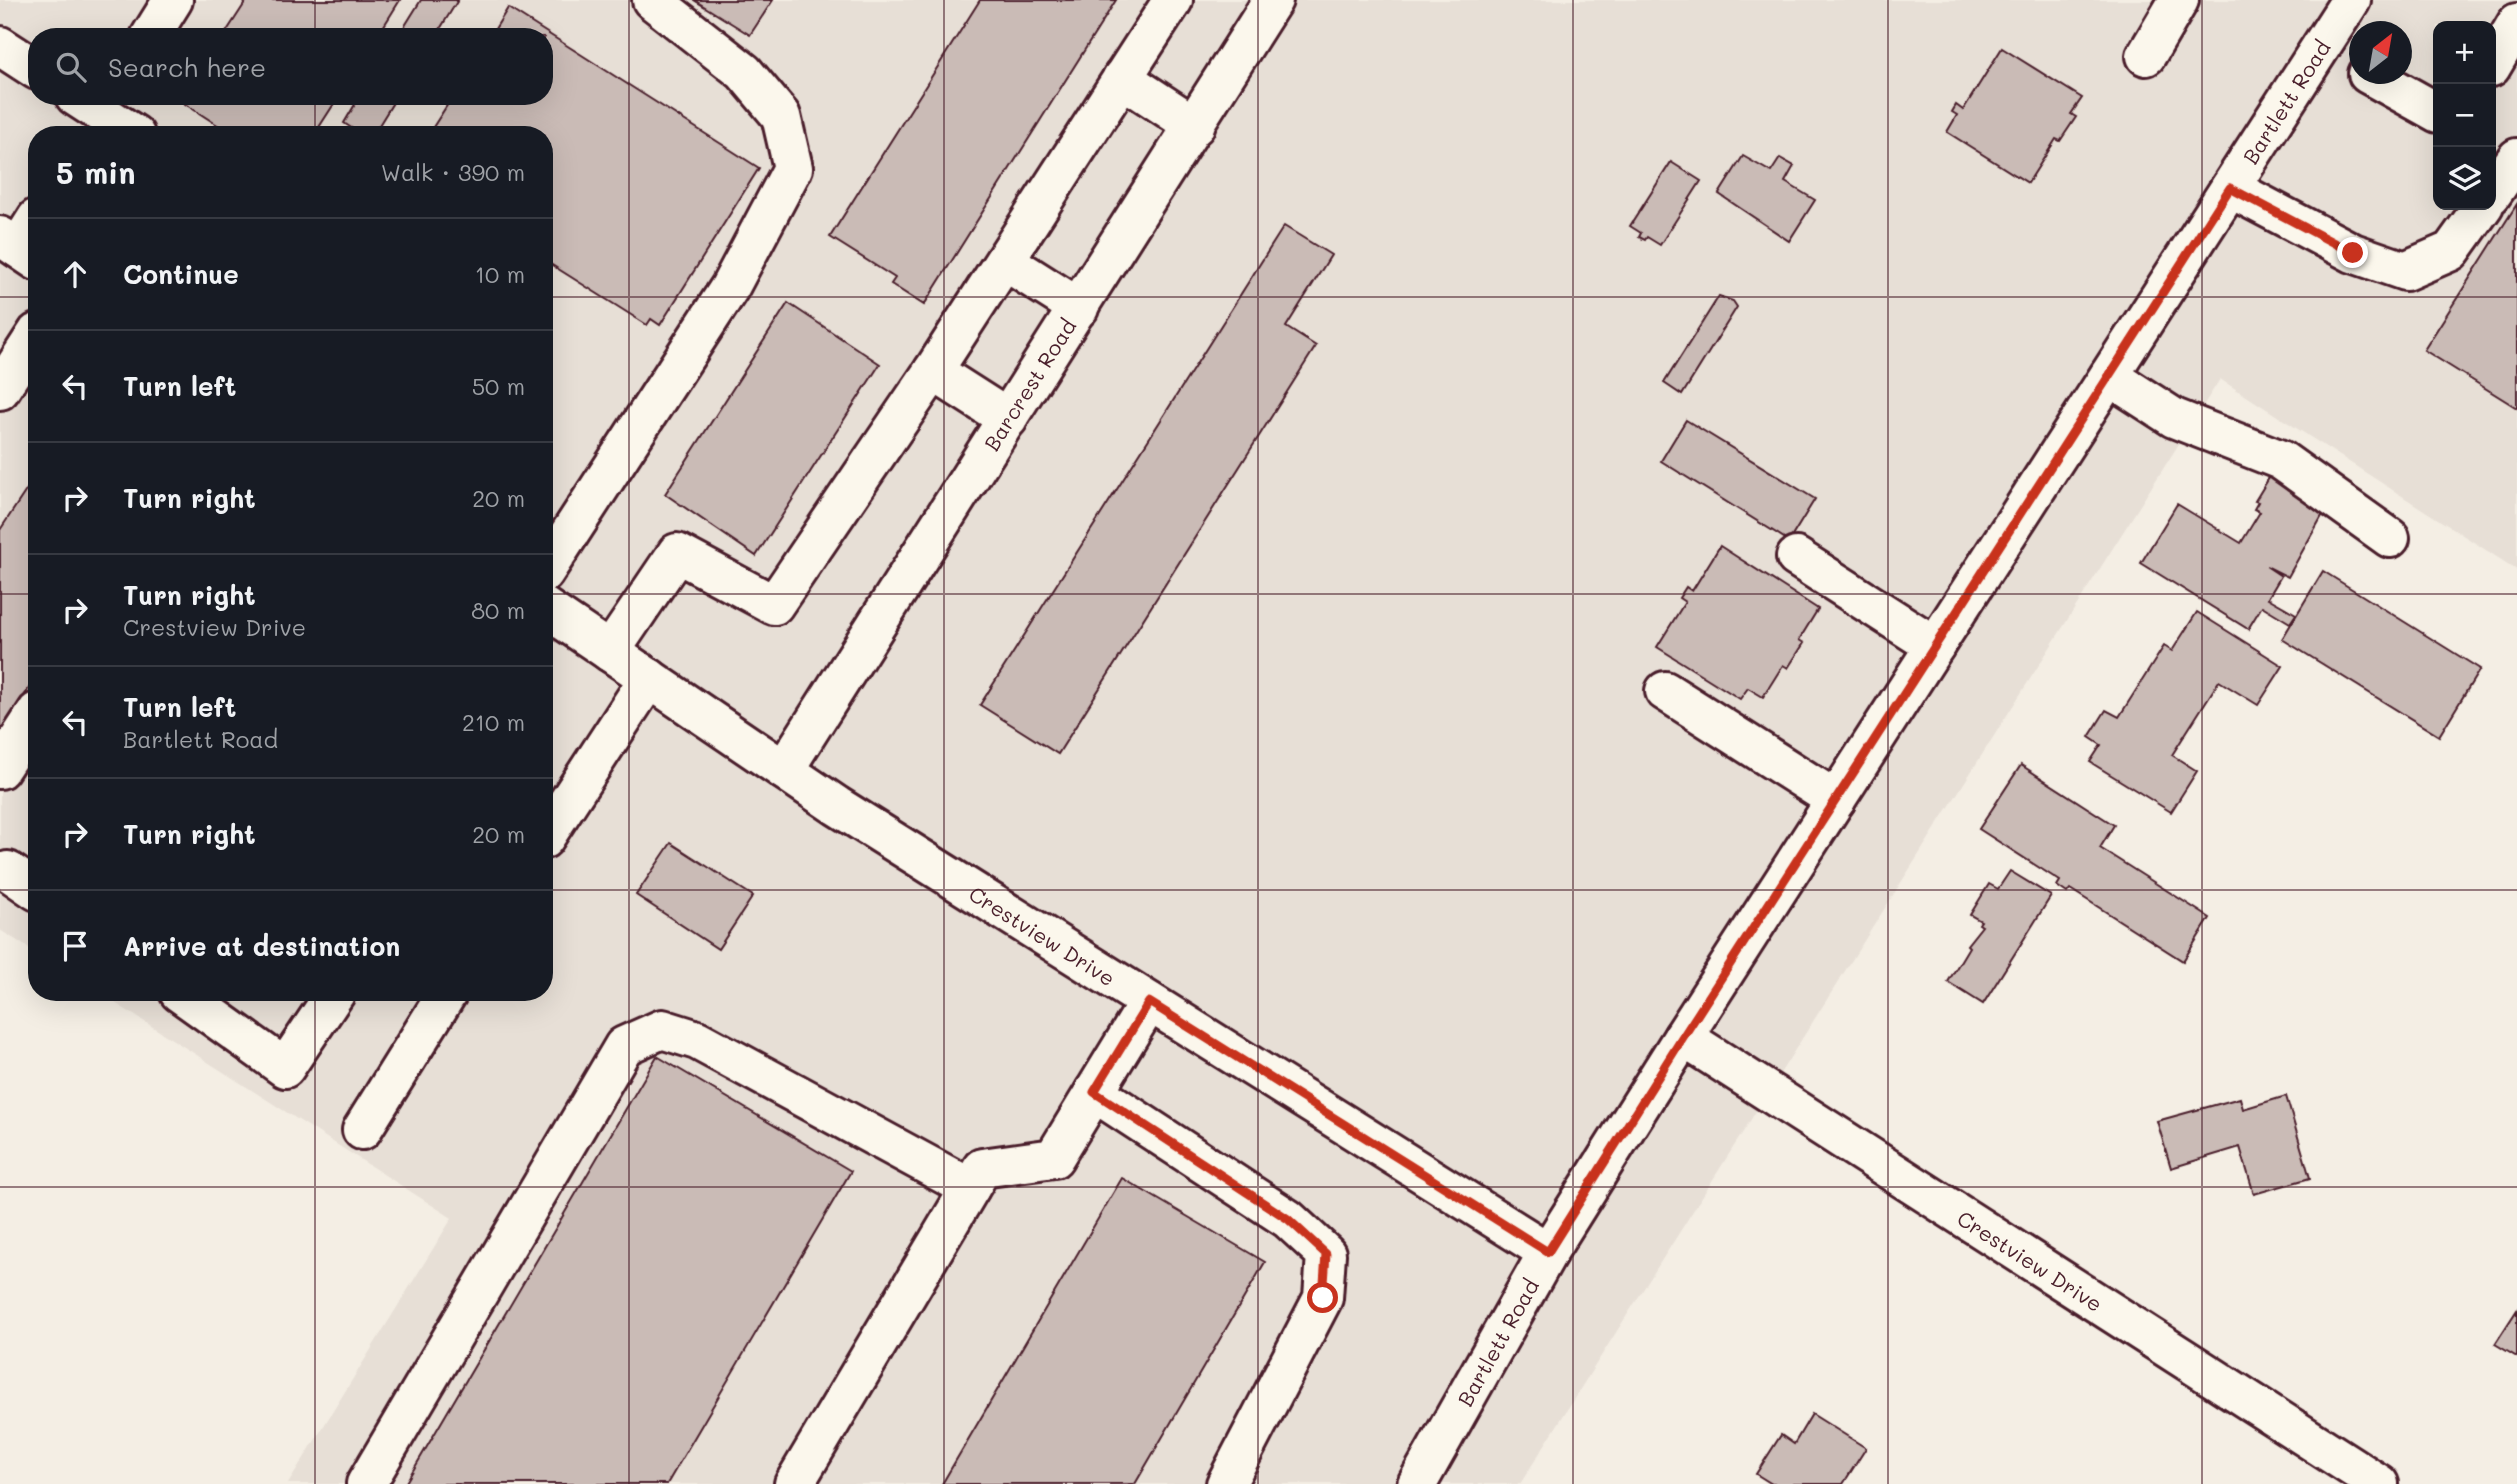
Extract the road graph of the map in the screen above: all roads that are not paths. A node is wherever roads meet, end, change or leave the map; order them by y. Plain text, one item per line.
1 (173, 0) edge
2 (652, 0) edge
3 (1173, 0) edge
4 (2179, 0) edge
5 (1264, 3) edge
6 (2343, 3) edge
7 (2517, 23) edge
8 (156, 28) edge
9 (0, 46) edge
10 (2320, 47) junction
11 (2146, 56) dead end
12 (2496, 59) edge
13 (2349, 63) edge
14 (28, 64) edge
15 (1122, 78) junction
16 (2386, 84) edge
17 (95, 110) edge
18 (2433, 110) edge
19 (121, 126) edge
20 (1195, 126) junction
21 (2496, 145) edge
22 (2517, 158) edge
23 (2230, 188) junction
24 (2496, 188) edge
25 (2480, 210) edge
26 (1005, 261) junction
27 (1079, 308) junction
28 (28, 347) edge
29 (933, 371) junction
30 (2109, 376) junction
31 (0, 390) edge
32 (1008, 418) junction
33 (2390, 538) dead end
34 (1796, 557) dead end
35 (553, 559) edge
36 (553, 613) edge
37 (1935, 646) junction
38 (610, 652) junction
39 (649, 678) junction
40 (1665, 691) dead end
41 (28, 726) edge
42 (0, 769) edge
43 (784, 770) junction
44 (1836, 800) junction
45 (553, 825) edge
46 (192, 1001) edge
47 (330, 1001) edge
48 (443, 1001) edge
49 (1149, 1002) junction
50 (1683, 1037) junction
51 (1094, 1092) junction
52 (362, 1130) dead end
53 (970, 1188) junction
54 (1548, 1252) junction
55 (366, 1484) edge
56 (794, 1484) edge
57 (1226, 1484) edge
58 (1417, 1484) edge
59 (2379, 1484) edge

1 - 8 street
2 - 35 street
3 - 15 street
4 - 11 street
5 - 20 street, Barcrest Road
6 - 10 street, Bartlett Road
7 - 12 street
9 - 14 street
10 - 13 street
10 - 23 street, Bartlett Road
15 - 20 street
15 - 26 street
16 - 18 street
17 - 19 street
20 - 27 street, Barcrest Road
21 - 22 street
22 - 24 street
23 - 25 street
23 - 30 street, Bartlett Road
26 - 27 street
26 - 29 street
27 - 32 street, Barcrest Road
28 - 31 street
29 - 32 street
29 - 38 street
30 - 33 street
30 - 37 street, Bartlett Road
32 - 43 street, Barcrest Road
34 - 37 street
36 - 38 street, Crestview Drive
37 - 44 street, Bartlett Road
38 - 39 street, Crestview Drive
39 - 43 street, Crestview Drive
39 - 45 street
40 - 44 street
41 - 42 street
43 - 49 street, Crestview Drive
44 - 50 street, Bartlett Road
46 - 47 street
48 - 52 street
49 - 51 street
49 - 54 street, Crestview Drive
50 - 54 street, Bartlett Road
50 - 59 street, Crestview Drive
51 - 53 street
51 - 57 street
53 - 55 street
53 - 56 street
54 - 58 street, Bartlett Road

